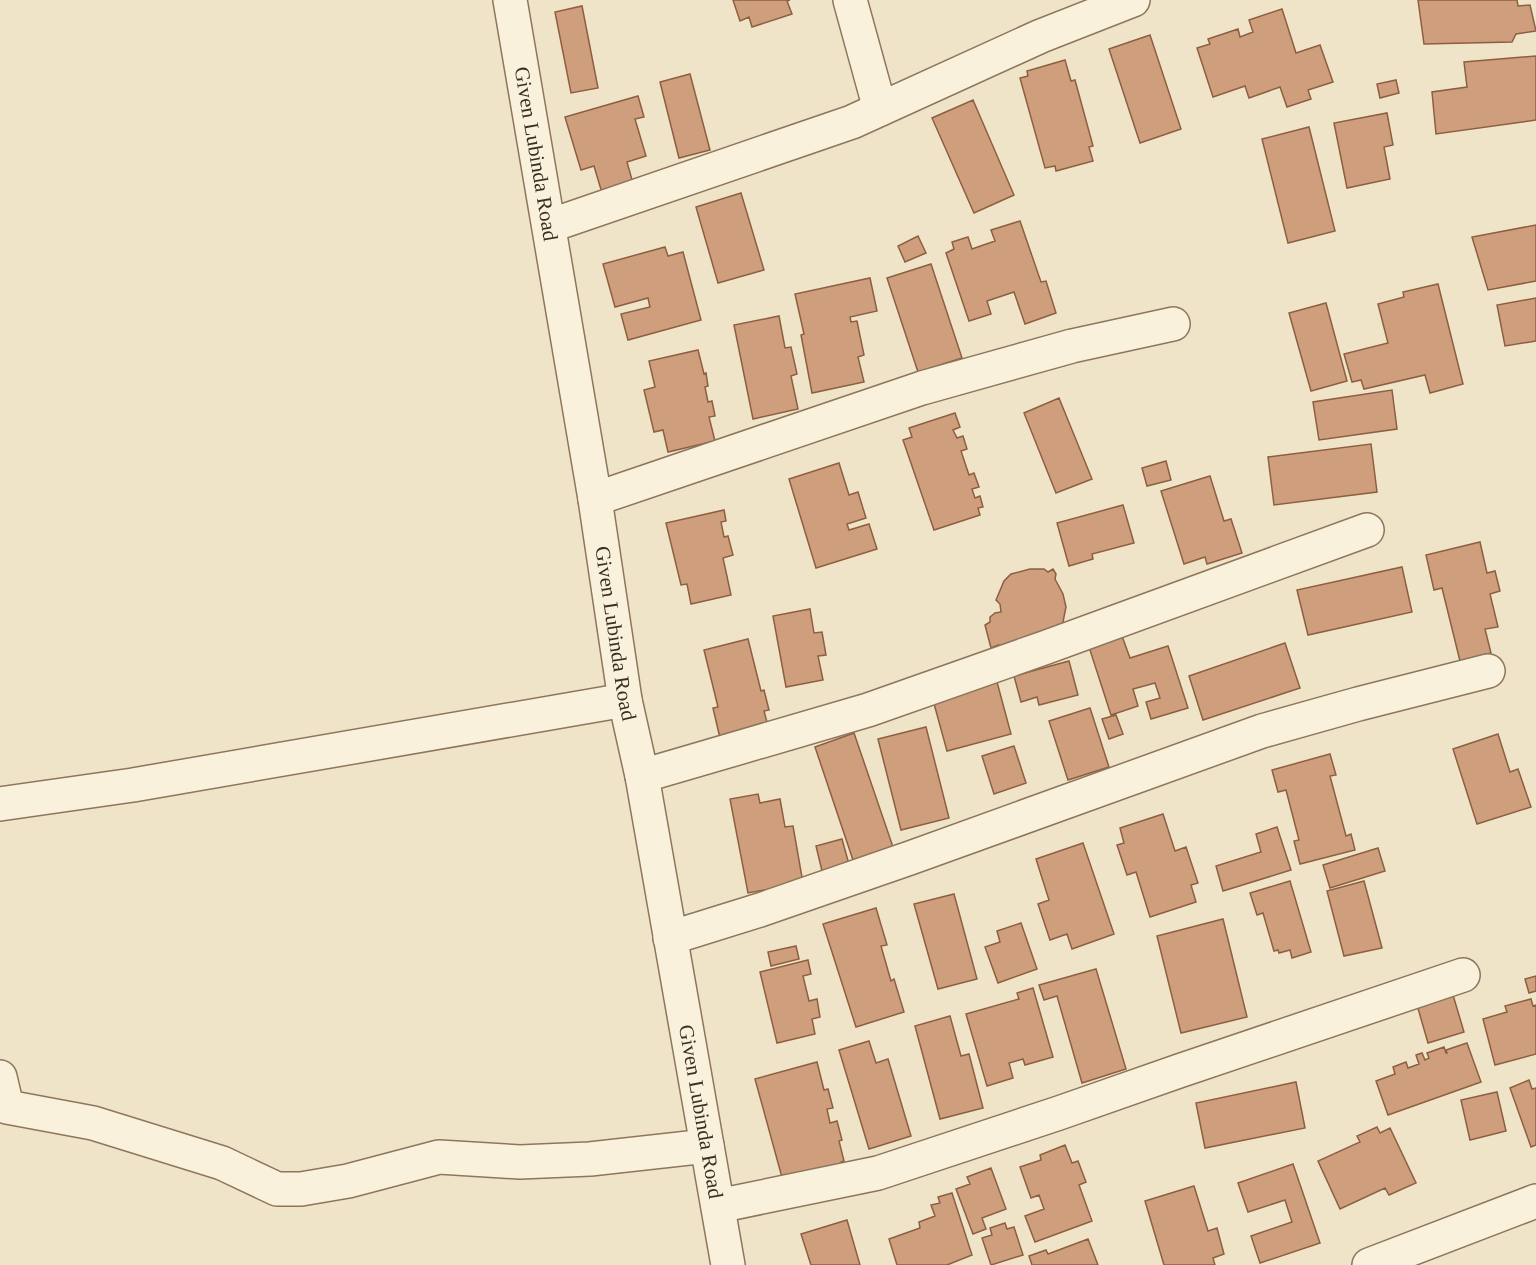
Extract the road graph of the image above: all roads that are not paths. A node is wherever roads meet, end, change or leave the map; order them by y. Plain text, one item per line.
1 (510, 0) edge
2 (850, 0) edge
3 (1133, 0) edge
4 (880, 109) junction
5 (549, 226) junction
6 (1173, 324) dead end
7 (595, 499) junction
8 (1367, 530) dead end
9 (1488, 671) dead end
10 (625, 700) junction
11 (642, 776) junction
12 (0, 804) edge
13 (670, 938) junction
14 (1463, 975) dead end
15 (0, 1077) edge
16 (707, 1146) junction
17 (1536, 1201) edge
18 (718, 1206) junction
19 (728, 1265) edge
20 (1369, 1265) edge

1 - 5 street, Given Lubinda Road
2 - 4 street
3 - 4 street
4 - 5 street
5 - 7 street, Given Lubinda Road
6 - 7 street
7 - 10 street, Given Lubinda Road
8 - 11 street
9 - 13 street
10 - 11 street, Given Lubinda Road
10 - 12 street
11 - 13 street, Given Lubinda Road
13 - 16 street, Given Lubinda Road
14 - 18 street
15 - 16 street
16 - 18 street, Given Lubinda Road
17 - 20 street
18 - 19 street, Given Lubinda Road

